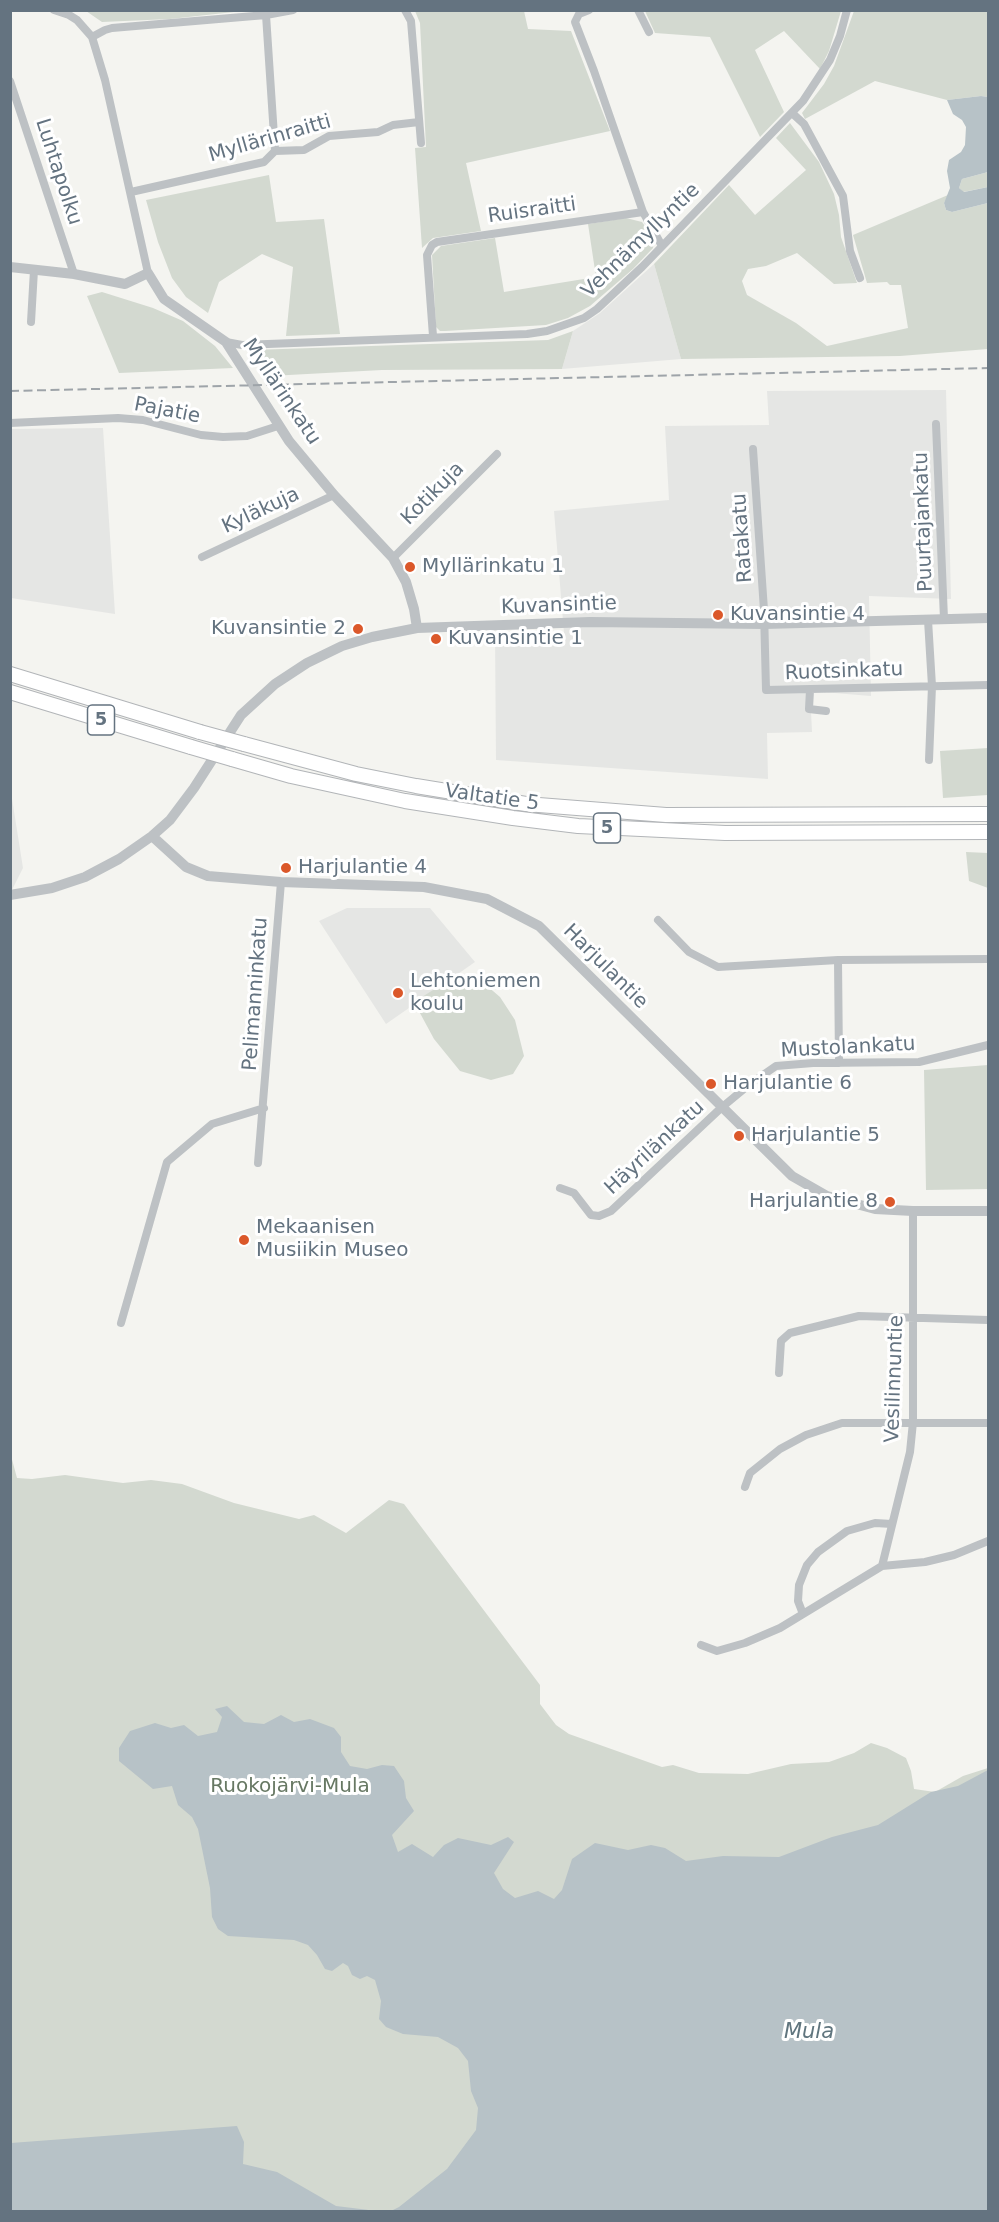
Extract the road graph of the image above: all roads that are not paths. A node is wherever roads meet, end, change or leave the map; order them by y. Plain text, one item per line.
1 (54, 10) edge
2 (293, 10) edge
3 (405, 10) edge
4 (589, 10) edge
5 (638, 10) edge
6 (847, 12) edge
7 (266, 15) junction
8 (649, 32) dead end
9 (92, 37) junction
10 (10, 81) edge
11 (792, 113) junction
12 (419, 122) junction
13 (421, 143) dead end
14 (275, 151) junction
15 (130, 192) junction
16 (643, 212) junction
17 (662, 246) junction
18 (10, 267) edge
19 (34, 270) junction
20 (148, 273) junction
21 (74, 274) junction
22 (860, 278) dead end
23 (31, 322) dead end
24 (434, 336) junction
25 (226, 342) junction
26 (10, 423) edge
27 (936, 424) dead end
28 (278, 426) junction
29 (753, 449) dead end
30 (497, 454) dead end
31 (334, 495) junction
32 (202, 557) dead end
33 (393, 558) junction
34 (988, 618) edge
35 (944, 619) junction
36 (928, 620) junction
37 (764, 624) junction
38 (417, 628) junction
39 (14, 675) edge
40 (988, 685) edge
41 (932, 686) junction
42 (810, 690) junction
43 (10, 692) edge
44 (826, 711) dead end
45 (929, 760) dead end
46 (988, 814) edge
47 (988, 832) edge
48 (153, 836) junction
49 (281, 882) junction
50 (10, 896) edge
51 (658, 920) dead end
52 (988, 959) edge
53 (838, 960) junction
54 (988, 1045) edge
55 (839, 1063) junction
56 (264, 1108) junction
57 (721, 1108) junction
58 (258, 1163) dead end
59 (560, 1188) dead end
60 (988, 1210) edge
61 (913, 1211) junction
62 (913, 1319) junction
63 (988, 1320) edge
64 (121, 1323) dead end
65 (779, 1372) dead end
66 (913, 1422) junction
67 (988, 1423) edge
68 (745, 1487) dead end
69 (892, 1524) junction
70 (988, 1540) edge
71 (882, 1566) junction
72 (803, 1614) junction
73 (701, 1645) dead end

1 - 9 street
2 - 7 street
3 - 12 street
4 - 16 street
5 - 8 street
6 - 11 street, Vehnämyllyntie
7 - 9 street
7 - 14 street
9 - 15 street, Myllärinkatu
10 - 21 street, Luhtapolku
11 - 17 street, Vehnämyllyntie
11 - 22 street
12 - 13 street
12 - 14 street, Myllärinraitti
14 - 15 street, Myllärinraitti
15 - 20 street, Myllärinkatu
16 - 17 street
16 - 24 street, Ruisraitti
17 - 24 street, Vehnämyllyntie
18 - 19 street
19 - 21 street
19 - 23 street
20 - 21 street
20 - 25 street, Myllärinkatu
24 - 25 street, Vehnämyllyntie
25 - 28 street, Myllärinkatu
26 - 28 street, Pajatie
27 - 35 street, Puurtajankatu
28 - 31 street, Myllärinkatu
29 - 37 street, Ratakatu
30 - 33 street, Kotikuja
31 - 32 street, Kyläkuja
31 - 33 street, Myllärinkatu
33 - 38 street, Myllärinkatu
34 - 35 street, Kuvansintie
35 - 36 street, Kuvansintie
36 - 37 street, Kuvansintie
36 - 41 street
37 - 38 street, Kuvansintie
37 - 42 street, Ruotsinkatu
38 - 48 street, Kuvansintie
39 - 46 highway, Valtatie 5 / 5, bridge
40 - 41 street, Ruotsinkatu
41 - 42 street, Ruotsinkatu
41 - 45 street
42 - 44 street
43 - 47 highway, Valtatie 5 / 5, bridge
48 - 49 street, Harjulantie
48 - 50 street
49 - 56 street, Pelimanninkatu
49 - 57 street, Harjulantie
51 - 53 street
52 - 53 street
53 - 55 street
54 - 55 street, Mustolankatu
55 - 57 street, Mustolankatu
56 - 58 street, Pelimanninkatu
56 - 64 street
57 - 59 street, Häyrilänkatu
57 - 61 street, Harjulantie
60 - 61 street, Harjulantie
61 - 62 street, Vesilinnuntie
62 - 63 street
62 - 65 street
62 - 66 street, Vesilinnuntie
66 - 67 street
66 - 68 street
66 - 69 street, Vesilinnuntie
69 - 71 street, Vesilinnuntie
69 - 72 street
70 - 71 street
71 - 72 street
72 - 73 street

